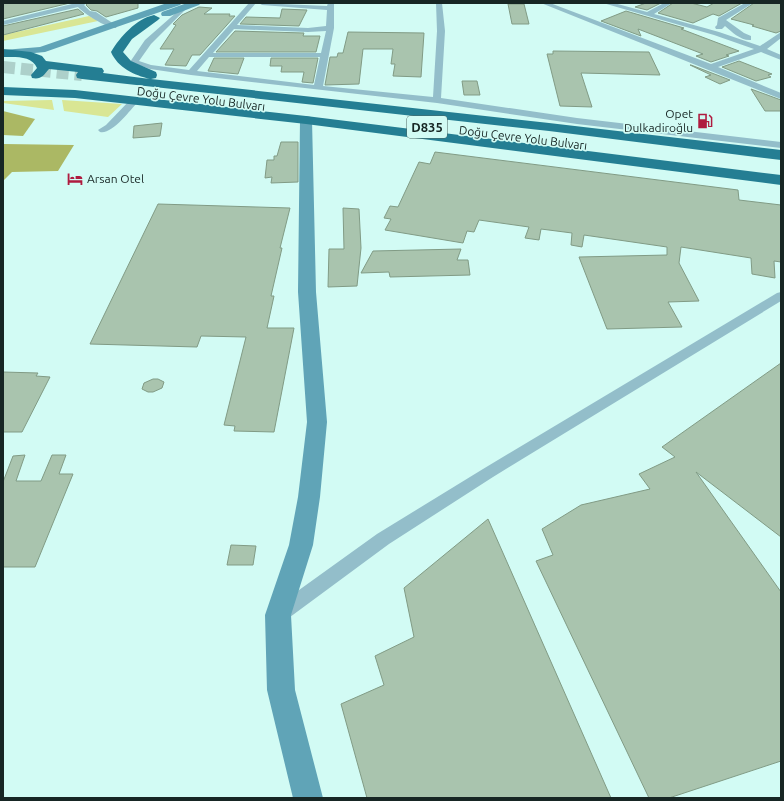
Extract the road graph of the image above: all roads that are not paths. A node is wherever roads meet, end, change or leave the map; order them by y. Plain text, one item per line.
1 (253, 3) edge
2 (262, 3) edge
3 (439, 3) edge
4 (536, 3) edge
5 (545, 3) edge
6 (606, 3) edge
7 (669, 3) edge
8 (750, 3) edge
9 (82, 4) edge
10 (186, 4) edge
11 (331, 5) edge
12 (626, 9) junction
13 (648, 14) junction
14 (154, 18) junction
15 (721, 20) junction
16 (594, 22) junction
17 (3, 23) edge
18 (113, 26) junction
19 (232, 27) junction
20 (330, 28) junction
21 (709, 31) junction
22 (781, 34) edge
23 (764, 47) junction
24 (4, 53) edge
25 (207, 54) junction
26 (325, 55) junction
27 (781, 58) edge
28 (42, 63) junction
29 (712, 67) junction
30 (192, 73) junction
31 (151, 75) junction
32 (78, 81) junction
33 (318, 88) junction
34 (3, 90) edge
35 (781, 96) edge
36 (135, 100) junction
37 (437, 100) junction
38 (451, 108) junction
39 (306, 120) junction
40 (577, 121) junction
41 (549, 127) junction
42 (103, 130) dead end
43 (781, 145) edge
44 (781, 156) edge
45 (781, 169) edge
46 (781, 180) edge
47 (781, 296) edge
48 (278, 616) junction
49 (308, 798) edge

1 - 19 street
2 - 11 street
3 - 37 street
4 - 5 street
5 - 16 street
6 - 12 street
7 - 13 street
8 - 15 street
9 - 17 street
9 - 18 street
10 - 14 main road
10 - 18 main road
10 - 30 street
11 - 20 street
12 - 13 street
12 - 16 street
13 - 21 street
14 - 28 main road
14 - 31 highway
15 - 21 street
15 - 23 street
16 - 29 street
18 - 24 main road
19 - 20 street
19 - 25 street
20 - 26 street
21 - 23 street
22 - 23 street
23 - 27 street
23 - 29 street
24 - 28 highway
25 - 26 street
25 - 30 street
26 - 33 street
28 - 32 highway
28 - 34 highway
29 - 35 street
30 - 33 street
31 - 32 highway
31 - 38 highway
32 - 34 highway
32 - 36 highway
32 - 41 highway, Doğu Çevre Yolu Bulvarı / D835
32 - 45 highway, Doğu Çevre Yolu Bulvarı / D835
33 - 37 street
36 - 39 highway
36 - 42 street
37 - 40 street
38 - 40 street
38 - 41 highway
39 - 46 highway
39 - 48 main road
40 - 43 street
41 - 44 highway, Doğu Çevre Yolu Bulvarı / D835
47 - 48 street
48 - 49 main road

